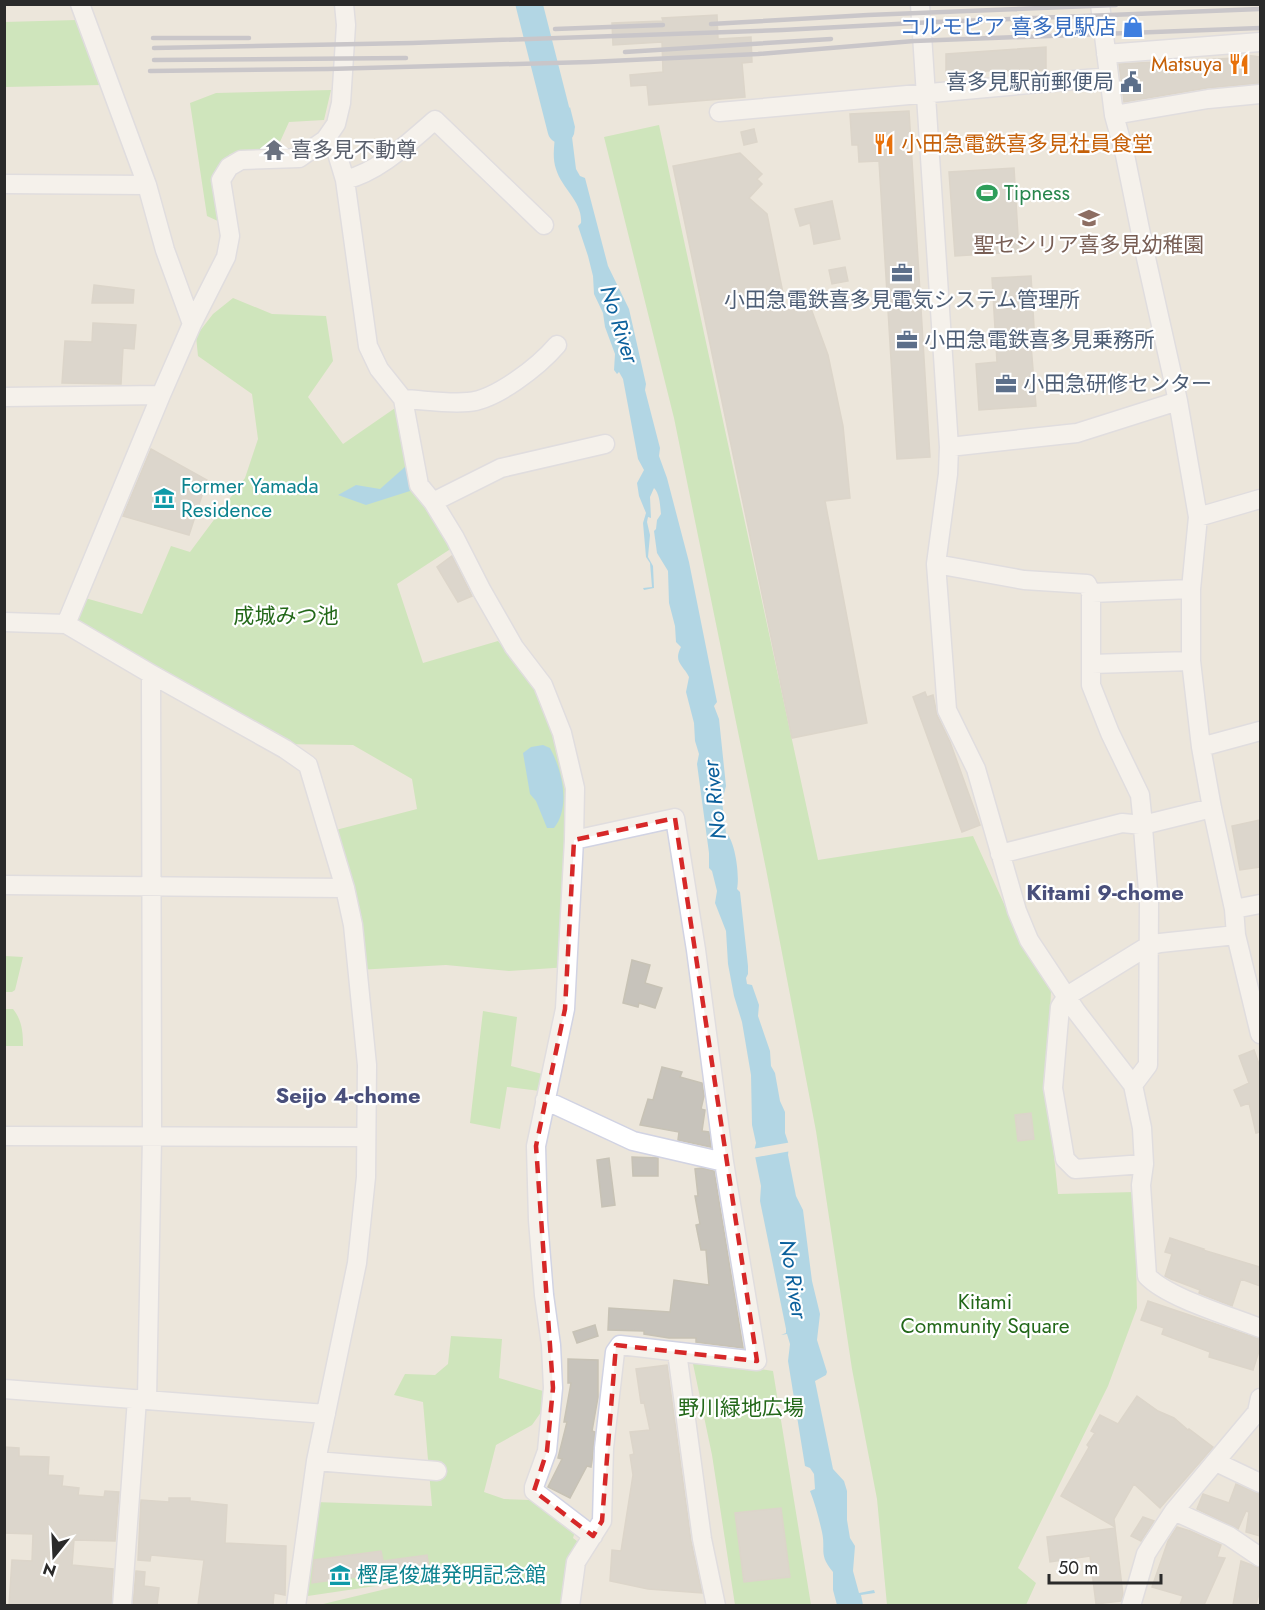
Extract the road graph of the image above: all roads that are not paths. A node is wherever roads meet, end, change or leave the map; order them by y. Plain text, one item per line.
1 (80, 4) edge
2 (344, 4) edge
3 (920, 4) edge
4 (1100, 4) edge
5 (1260, 42) edge
6 (1106, 54) junction
7 (1108, 77) junction
8 (926, 93) junction
9 (1260, 94) edge
10 (719, 112) dead end
11 (1114, 115) junction
12 (325, 140) junction
13 (345, 180) junction
14 (4, 184) edge
15 (147, 185) junction
16 (544, 225) dead end
17 (192, 324) junction
18 (557, 345) dead end
19 (161, 395) junction
20 (4, 397) edge
21 (403, 399) junction
22 (1178, 401) junction
23 (605, 444) dead end
24 (949, 447) junction
25 (1260, 499) edge
26 (433, 502) junction
27 (1198, 517) junction
28 (936, 564) junction
29 (1191, 589) junction
30 (1091, 593) junction
31 (4, 622) edge
32 (66, 624) junction
33 (1191, 661) junction
34 (1091, 664) junction
35 (151, 674) junction
36 (1260, 731) edge
37 (1201, 747) junction
38 (1212, 808) junction
39 (1143, 825) junction
40 (574, 840) junction
41 (1000, 854) junction
42 (4, 885) edge
43 (151, 886) junction
44 (345, 888) junction
45 (1260, 904) edge
46 (1234, 909) junction
47 (1236, 935) junction
48 (1148, 946) junction
49 (1067, 996) junction
50 (1259, 1027) edge
51 (1133, 1085) junction
52 (545, 1100) junction
53 (4, 1136) edge
54 (152, 1137) junction
55 (366, 1137) junction
56 (724, 1162) junction
57 (1144, 1164) junction
58 (1260, 1328) edge
59 (677, 1352) junction
60 (4, 1389) edge
61 (1260, 1398) edge
62 (142, 1399) junction
63 (326, 1414) junction
64 (316, 1461) junction
65 (1216, 1462) junction
66 (437, 1471) dead end
67 (1260, 1483) edge
68 (1174, 1511) junction
69 (592, 1536) junction
70 (1260, 1557) edge
71 (122, 1605) edge
72 (296, 1605) edge
73 (570, 1605) edge
74 (716, 1605) edge
75 (1131, 1605) edge

1 - 15 street
2 - 12 street
3 - 8 street
4 - 6 street
5 - 6 street
6 - 7 street
7 - 8 street
7 - 11 street
8 - 10 street
8 - 24 street
9 - 11 street
11 - 22 street
12 - 13 street
12 - 17 street
13 - 16 street
13 - 21 street
14 - 15 street
15 - 17 street
17 - 19 street
18 - 21 street
19 - 20 street
19 - 32 street
21 - 26 street
22 - 24 street
22 - 27 street
23 - 26 street
24 - 28 street
25 - 27 street
26 - 40 street
27 - 29 street
28 - 30 street
28 - 41 street
29 - 30 street
29 - 33 street
30 - 34 street
31 - 32 street
32 - 35 street
33 - 34 street
33 - 37 street
34 - 39 street
35 - 43 street
35 - 44 street
36 - 37 street
37 - 38 street
38 - 39 street
38 - 46 street
39 - 41 street
39 - 48 street
40 - 52 street
40 - 56 street
41 - 49 street
42 - 43 street
43 - 44 street
43 - 54 street
44 - 55 street
45 - 46 street
46 - 47 street
47 - 48 street
47 - 50 street
48 - 49 street
48 - 51 street
49 - 51 street
49 - 57 street
51 - 57 street
52 - 56 street
52 - 69 street
53 - 54 street
54 - 55 street
54 - 62 street
55 - 63 street
56 - 59 street
57 - 58 street
59 - 69 street
59 - 74 street
60 - 62 street
61 - 65 street
62 - 63 street
62 - 71 street
63 - 64 street
64 - 66 street
64 - 72 street
65 - 67 street
65 - 68 street
68 - 70 street
68 - 75 street
69 - 73 street

